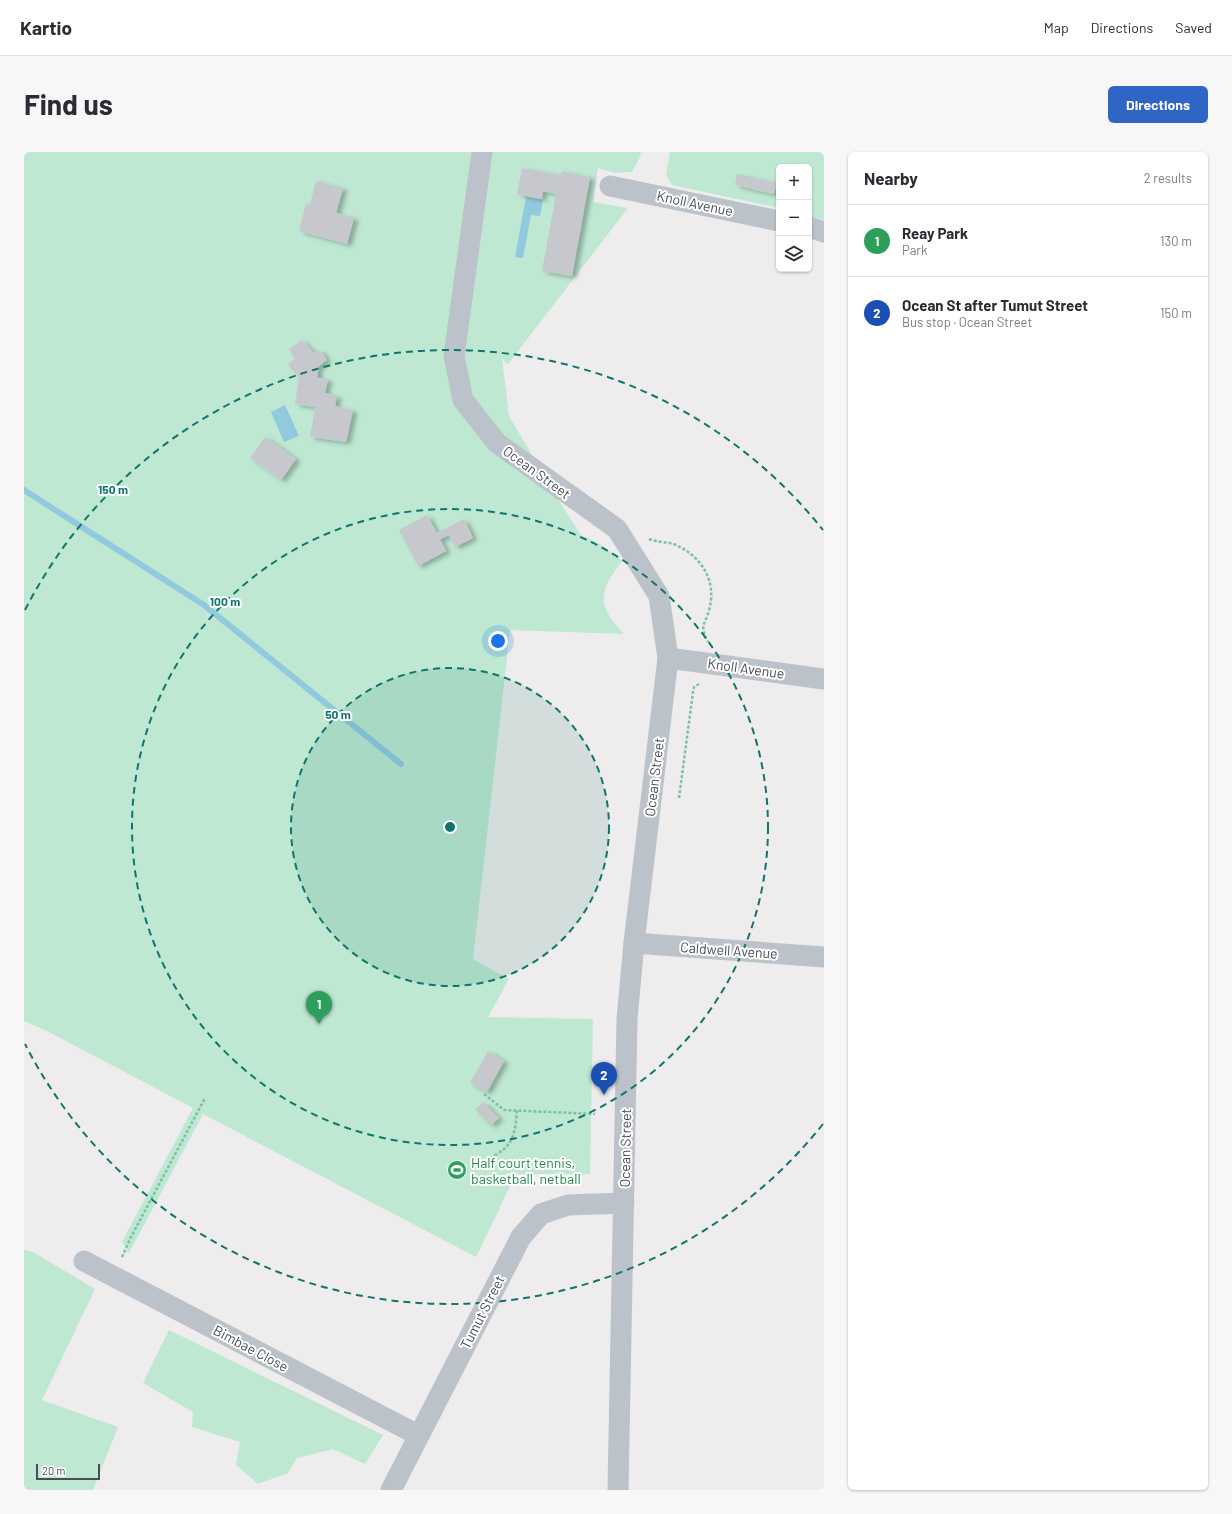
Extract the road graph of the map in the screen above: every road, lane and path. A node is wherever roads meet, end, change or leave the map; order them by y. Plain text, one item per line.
1 (482, 152) edge
2 (610, 186) dead end
3 (776, 220) edge
4 (812, 228) edge
5 (824, 232) edge
6 (668, 658) junction
7 (824, 679) edge
8 (704, 683) dead end
9 (679, 798) dead end
10 (634, 942) junction
11 (824, 957) edge
12 (484, 1094) dead end
13 (205, 1098) dead end
14 (517, 1111) junction
15 (595, 1114) dead end
16 (491, 1159) dead end
17 (624, 1203) junction
18 (84, 1261) dead end
19 (113, 1276) junction
20 (418, 1435) junction
21 (391, 1490) edge
22 (618, 1490) edge

1 - 6 street, Ocean Street
2 - 3 street, Knoll Avenue
4 - 5 street
6 - 7 street, Knoll Avenue
6 - 10 street, Ocean Street
8 - 9 path
10 - 11 street, Caldwell Avenue
10 - 17 street, Ocean Street
12 - 14 path
13 - 19 path
14 - 15 path
14 - 16 path
17 - 20 street, Tumut Street
17 - 22 street, Ocean Street
18 - 19 street, Bimbae Close
19 - 20 street, Bimbae Close
20 - 21 street, Tumut Street

